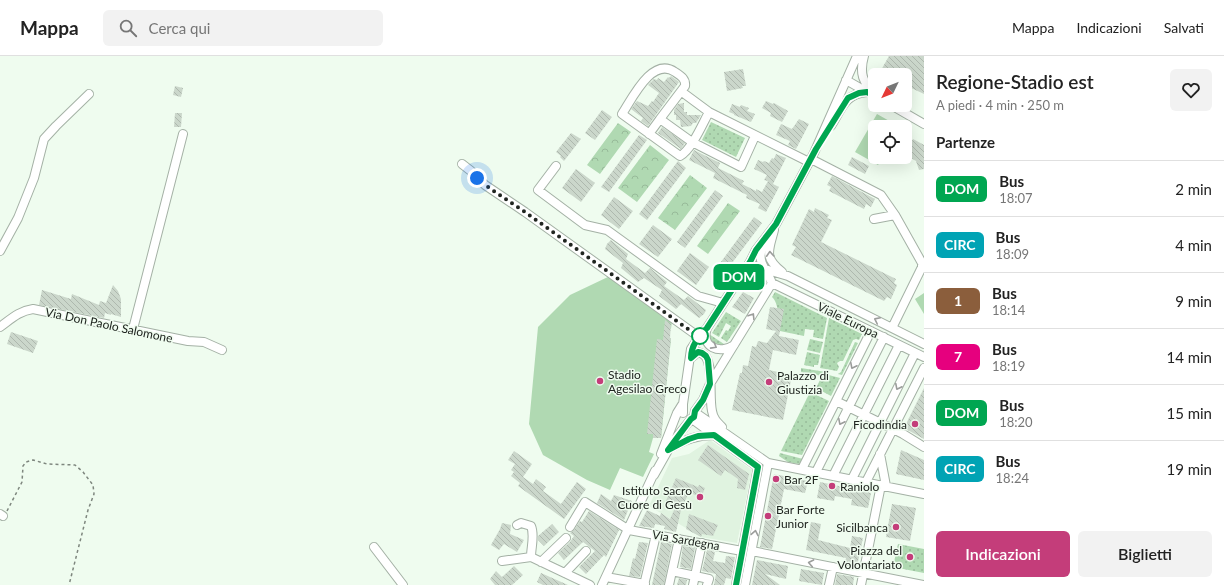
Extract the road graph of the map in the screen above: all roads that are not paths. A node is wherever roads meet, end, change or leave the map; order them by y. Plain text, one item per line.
1 (857, 56) edge
2 (864, 56) edge
3 (846, 80) junction
4 (868, 88) edge
5 (682, 92) junction
6 (868, 93) edge
7 (89, 94) dead end
8 (868, 94) edge
9 (709, 112) junction
10 (903, 112) edge
11 (660, 119) junction
12 (924, 124) edge
13 (183, 134) dead end
14 (649, 134) junction
15 (755, 136) junction
16 (692, 142) junction
17 (816, 149) junction
18 (810, 160) junction
19 (462, 164) dead end
20 (556, 166) dead end
21 (895, 215) junction
22 (874, 219) dead end
23 (776, 224) junction
24 (765, 239) junction
25 (0, 251) edge
26 (745, 268) junction
27 (764, 268) junction
28 (788, 276) junction
29 (772, 283) junction
30 (723, 303) junction
31 (0, 327) edge
32 (892, 328) junction
33 (133, 329) junction
34 (871, 331) junction
35 (703, 332) junction
36 (884, 337) junction
37 (735, 344) junction
38 (924, 344) edge
39 (899, 345) junction
40 (222, 350) dead end
41 (915, 353) junction
42 (924, 357) edge
43 (691, 358) junction
44 (924, 368) edge
45 (710, 384) junction
46 (836, 401) junction
47 (849, 407) junction
48 (682, 409) junction
49 (693, 415) junction
50 (864, 415) junction
51 (880, 423) junction
52 (893, 429) junction
53 (714, 435) junction
54 (730, 436) junction
55 (924, 447) edge
56 (668, 450) junction
57 (880, 454) junction
58 (768, 463) junction
59 (802, 469) junction
60 (816, 472) junction
61 (654, 475) junction
62 (833, 476) junction
63 (852, 480) junction
64 (866, 482) junction
65 (884, 486) junction
66 (924, 494) edge
67 (517, 525) dead end
68 (570, 527) dead end
69 (629, 530) junction
70 (656, 535) junction
71 (566, 538) dead end
72 (679, 539) junction
73 (702, 543) junction
74 (374, 547) dead end
75 (742, 551) junction
76 (752, 551) junction
77 (586, 552) dead end
78 (531, 557) junction
79 (502, 561) dead end
80 (541, 562) junction
81 (833, 567) junction
82 (672, 571) junction
83 (565, 573) junction
84 (863, 573) junction
85 (695, 576) junction
86 (604, 581) edge
87 (645, 584) edge
88 (403, 585) edge
89 (590, 585) edge
90 (669, 585) edge
91 (693, 585) edge
92 (707, 585) edge
93 (736, 585) edge
94 (745, 585) edge
95 (829, 585) edge
96 (861, 585) edge
97 (924, 585) edge

1 - 3 street
2 - 4 street
3 - 6 street
3 - 17 street
5 - 9 street
5 - 11 street
5 - 14 street
7 - 25 street
8 - 17 street
9 - 15 street
9 - 16 street
10 - 12 street
11 - 14 street
11 - 16 street
13 - 33 street
14 - 16 street
15 - 16 street
15 - 18 street
17 - 18 street
18 - 21 street
18 - 23 street
19 - 35 street
20 - 30 street
21 - 22 street
21 - 32 street
23 - 24 street
28 -> 23 street
24 - 26 street
24 - 27 street
26 - 27 street
26 - 30 street
27 - 28 street
27 - 29 street
32 -> 28 street, Viale Europa
29 - 34 street, Viale Europa
37 -> 29 street
30 - 35 street
31 - 33 street, Via Don Paolo Salomone
32 - 38 street, Viale Europa
33 - 40 street, Via Don Paolo Salomone
34 - 36 street, Viale Europa
34 -> 46 street
35 -> 37 street
35 - 43 street
36 - 39 street, Viale Europa
36 - 47 street
37 - 45 street
39 - 41 street, Viale Europa
39 - 50 street
41 - 42 street, Viale Europa
41 -> 51 street
43 - 45 street
43 - 48 street
44 - 52 street
45 - 49 street
45 - 54 street
46 - 47 street
46 - 59 street
47 - 50 street
47 -> 60 street
48 - 49 street
48 - 61 street
49 - 53 street
49 - 54 street
49 - 56 street
50 - 51 street
50 - 62 street
51 - 52 street
51 - 63 street
52 - 55 street
52 - 57 street
53 - 56 street
53 - 75 street
54 - 58 street
56 - 61 street
57 - 64 street
57 - 65 street
58 - 59 street
76 -> 58 street
59 - 60 street
60 - 62 street
61 - 69 street
62 - 63 street
63 - 64 street
64 - 65 street
65 - 66 street
65 - 84 street
67 - 78 street
68 - 69 street
69 - 70 street, Via Sardegna
69 - 86 street
70 - 72 street, Via Sardegna
70 - 87 street
71 - 80 street
72 - 73 street, Via Sardegna
72 - 82 street
73 - 75 street, Via Sardegna
73 - 85 street
74 - 88 street
75 - 93 street
81 -> 76 street
76 - 94 street
77 - 83 street
78 - 79 street
78 - 80 street
80 - 83 street
81 - 84 street
81 - 95 street
82 - 85 street
82 - 90 street
83 - 89 street
84 - 96 street
84 - 97 street
85 - 91 street
85 - 92 street
86 - 87 street

